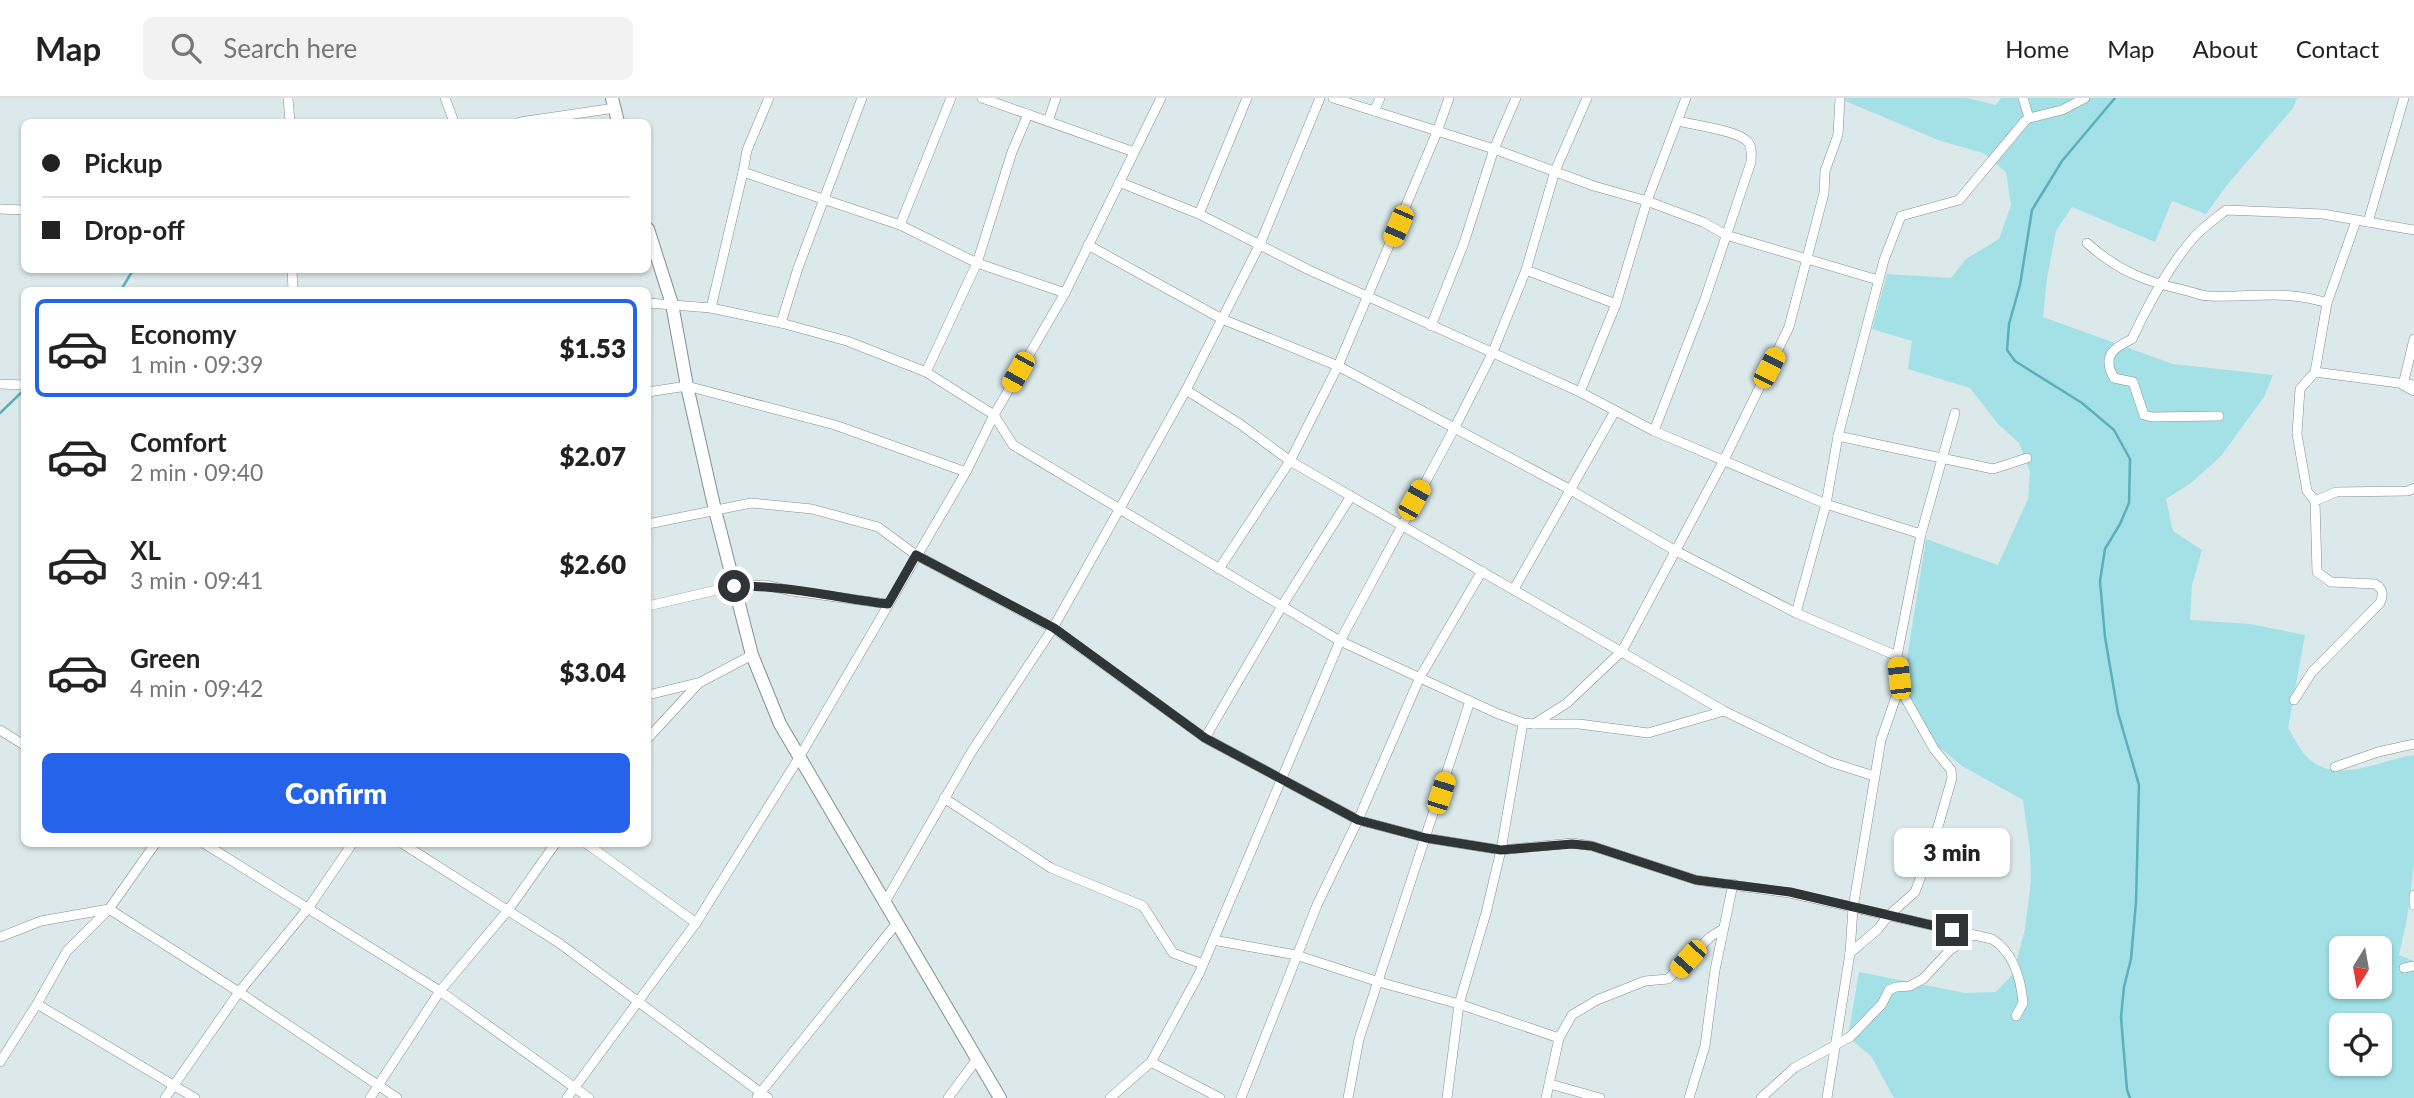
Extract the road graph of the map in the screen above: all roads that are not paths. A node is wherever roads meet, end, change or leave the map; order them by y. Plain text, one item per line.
1 (288, 98) edge
2 (445, 98) edge
3 (769, 98) edge
4 (862, 98) edge
5 (951, 98) edge
6 (982, 98) edge
7 (1056, 98) edge
8 (1161, 98) edge
9 (1247, 98) edge
10 (1320, 98) edge
11 (1333, 98) edge
12 (1380, 98) edge
13 (1449, 98) edge
14 (1516, 98) edge
15 (1587, 98) edge
16 (1686, 98) edge
17 (1840, 98) edge
18 (2024, 98) edge
19 (2085, 98) edge
20 (2404, 98) edge
21 (613, 103) edge
22 (1374, 111) junction
23 (1028, 114) junction
24 (2029, 118) junction
25 (290, 119) edge
26 (453, 119) edge
27 (535, 119) edge
28 (1048, 121) junction
29 (1678, 121) junction
30 (1437, 132) junction
31 (1494, 149) junction
32 (1135, 152) junction
33 (1555, 171) junction
34 (743, 172) junction
35 (1119, 182) junction
36 (825, 201) junction
37 (1647, 201) junction
38 (0, 209) edge
39 (21, 209) edge
40 (1199, 214) junction
41 (2356, 221) junction
42 (2368, 222) junction
43 (900, 225) junction
44 (2414, 230) edge
45 (1726, 235) junction
46 (651, 238) edge
47 (2087, 243) dead end
48 (1260, 244) junction
49 (1088, 245) junction
50 (1808, 258) junction
51 (977, 263) junction
52 (1526, 270) junction
53 (1878, 280) junction
54 (2161, 286) junction
55 (1065, 293) junction
56 (1368, 297) junction
57 (651, 303) edge
58 (2327, 303) junction
59 (672, 304) junction
60 (1616, 304) junction
61 (711, 308) junction
62 (1222, 319) junction
63 (781, 323) junction
64 (1431, 326) junction
65 (2414, 339) edge
66 (1492, 354) junction
67 (1338, 366) junction
68 (2315, 372) junction
69 (926, 373) junction
70 (0, 384) edge
71 (21, 384) edge
72 (2403, 385) junction
73 (2414, 385) edge
74 (687, 386) junction
75 (1186, 390) junction
76 (2414, 391) edge
77 (651, 392) edge
78 (1580, 392) junction
79 (1615, 411) junction
80 (1955, 413) dead end
81 (994, 415) junction
82 (2219, 416) dead end
83 (1454, 429) junction
84 (1654, 431) junction
85 (1838, 436) junction
86 (1941, 458) junction
87 (2027, 458) dead end
88 (1724, 460) junction
89 (1290, 461) junction
90 (966, 472) junction
91 (1569, 488) junction
92 (2414, 488) edge
93 (1351, 496) junction
94 (2315, 501) junction
95 (1826, 504) junction
96 (1119, 509) junction
97 (715, 510) junction
98 (651, 523) edge
99 (1401, 524) junction
100 (1921, 534) junction
101 (1674, 550) junction
102 (916, 555) junction
103 (1219, 569) junction
104 (1482, 572) junction
105 (734, 586) junction
106 (1514, 589) junction
107 (888, 604) junction
108 (651, 605) edge
109 (1282, 606) junction
110 (1796, 613) junction
111 (1054, 628) junction
112 (1340, 641) junction
113 (1622, 651) junction
114 (752, 655) junction
115 (1897, 656) junction
116 (1420, 677) junction
117 (699, 683) junction
118 (1899, 687) junction
119 (651, 694) edge
120 (2294, 700) dead end
121 (1470, 701) junction
122 (1724, 710) junction
123 (1522, 723) junction
124 (1534, 724) junction
125 (0, 730) edge
126 (651, 735) edge
127 (1205, 738) junction
128 (21, 743) edge
129 (2414, 744) edge
130 (800, 756) junction
131 (2335, 767) dead end
132 (1874, 776) junction
133 (1282, 779) junction
134 (944, 798) junction
135 (1358, 820) junction
136 (1426, 838) junction
137 (153, 847) edge
138 (210, 847) edge
139 (350, 847) edge
140 (408, 847) edge
141 (553, 847) edge
142 (591, 847) edge
143 (1501, 850) junction
144 (1733, 884) junction
145 (2414, 895) edge
146 (884, 904) junction
147 (2414, 905) edge
148 (309, 907) junction
149 (1853, 908) junction
150 (110, 909) junction
151 (509, 909) junction
152 (1888, 916) junction
153 (696, 923) junction
154 (896, 924) junction
155 (1723, 929) junction
156 (1973, 935) junction
157 (0, 937) edge
158 (1213, 940) junction
159 (1850, 953) junction
160 (1296, 956) junction
161 (1203, 964) junction
162 (1379, 982) junction
163 (440, 991) junction
164 (239, 992) junction
165 (638, 1003) junction
166 (37, 1004) junction
167 (1459, 1004) junction
168 (2015, 1016) dead end
169 (1559, 1038) junction
170 (1837, 1046) junction
171 (977, 1059) junction
172 (0, 1062) edge
173 (1151, 1062) junction
174 (174, 1084) junction
175 (1550, 1084) junction
176 (378, 1087) junction
177 (574, 1088) junction
178 (757, 1095) edge
179 (165, 1098) edge
180 (195, 1098) edge
181 (370, 1098) edge
182 (397, 1098) edge
183 (566, 1098) edge
184 (589, 1098) edge
185 (768, 1098) edge
186 (948, 1098) edge
187 (1000, 1098) edge
188 (1110, 1098) edge
189 (1220, 1098) edge
190 (1241, 1098) edge
191 (1348, 1098) edge
192 (1447, 1098) edge
193 (1546, 1098) edge
194 (1600, 1098) edge
195 (1689, 1098) edge
196 (1761, 1098) edge
197 (1826, 1098) edge

1 - 25 street
2 - 26 street
3 - 34 street
4 - 36 street
5 - 43 street
6 - 23 street
7 - 28 street
8 - 32 street
9 - 40 street
10 - 48 street
11 - 22 street
12 - 22 street
13 - 30 street
14 - 31 street
15 - 33 street
16 - 29 street
17 - 50 street
18 - 24 street
19 - 24 street
20 - 42 street
21 - 27 street
22 - 30 street
23 - 28 street
23 - 51 street
24 - 53 street
28 - 32 street
29 - 37 street
29 - 45 street
30 - 31 street
30 - 56 street
31 - 33 street
31 - 64 street
32 - 35 street
33 - 37 street
33 - 52 street
34 - 36 street
34 - 61 street
35 - 40 street
35 - 49 street
36 - 43 street
36 - 63 street
37 - 45 street
37 - 60 street
38 - 39 street
40 - 48 street
41 - 42 street
41 - 54 street
41 - 58 street
42 - 44 street
43 - 51 street
45 - 50 street
45 - 84 street
46 - 59 street
47 - 54 street
48 - 56 street
48 - 62 street
49 - 55 street
49 - 62 street
50 - 53 street
50 - 88 street
51 - 55 street
51 - 69 street
52 - 60 street
52 - 66 street
53 - 85 street
54 - 58 street
54 - 82 street
55 - 81 street
56 - 64 street
56 - 67 street
57 - 59 street
58 - 68 street
59 - 61 street
59 - 74 street
60 - 78 street
61 - 63 street
62 - 67 street
62 - 75 street
63 - 69 street
64 - 66 street
65 - 72 street
66 - 78 street
66 - 83 street
67 - 83 street
67 - 89 street
68 - 72 street
68 - 94 street
69 - 81 street
70 - 71 street
72 - 73 street
72 - 76 street
74 - 77 street
74 - 90 street
74 - 97 street
75 - 89 street
75 - 96 street
78 - 79 street
79 - 84 street
79 - 91 street
80 - 86 street
81 - 90 street
81 - 96 street
83 - 91 street
83 - 99 street
84 - 88 street
85 - 86 street
85 - 95 street
86 - 87 street
86 - 100 street
88 - 95 street
88 - 101 street
89 - 93 street
89 - 103 street
90 - 102 street
91 - 101 street
91 - 106 street
92 - 94 street
93 - 99 street
93 - 109 street
94 - 120 street
95 - 100 street
95 - 110 street
96 - 103 street
96 - 111 street
97 - 98 street
97 - 102 street
97 - 105 street
99 - 104 street
99 - 112 street
100 - 115 street
101 - 110 street
101 - 113 street
102 - 107 street
102 - 111 street
103 - 109 street
104 - 106 street
104 - 116 street
105 - 107 street
105 - 108 street
105 - 114 street
106 - 113 street
107 - 130 street
109 - 112 street
109 - 127 street
110 - 115 street
111 - 127 street
111 - 134 street
112 - 116 street
112 - 133 street
113 - 122 street
113 - 124 street
114 - 117 street
114 - 130 street
115 - 118 street
116 - 121 street
116 - 135 street
117 - 119 street
117 - 126 street
118 - 132 street
118 - 152 street
121 - 123 street
121 - 136 street
122 - 124 street
122 - 132 street
123 - 124 street
123 - 143 street
125 - 128 street
127 - 133 street
129 - 131 street
130 - 146 street
130 - 153 street
132 - 149 street
133 - 135 street
133 - 158 street
134 - 146 street
134 - 161 street
135 - 136 street
135 - 160 street
136 - 143 street
136 - 162 street
137 - 150 street
138 - 148 street
139 - 148 street
140 - 151 street
141 - 151 street
142 - 153 street
143 - 144 street
143 - 167 street
144 - 149 street
144 - 155 street
145 - 147 street
146 - 154 street
148 - 163 street
148 - 164 street
149 - 152 street
149 - 159 street
150 - 157 street
150 - 164 street
150 - 166 street
151 - 163 street
151 - 165 street
152 - 156 street
152 - 159 street
153 - 165 street
154 - 171 street
154 - 178 street
155 - 169 street
155 - 195 street
156 - 168 street
156 - 170 street
158 - 160 street
158 - 161 street
159 - 170 street
160 - 162 street
160 - 190 street
161 - 173 street
162 - 167 street
162 - 191 street
163 - 176 street
163 - 177 street
164 - 174 street
164 - 176 street
165 - 177 street
165 - 178 street
166 - 172 street
166 - 174 street
167 - 169 street
167 - 192 street
169 - 175 street
170 - 196 street
170 - 197 street
171 - 186 street
171 - 187 street
173 - 188 street
173 - 189 street
174 - 179 street
174 - 180 street
175 - 193 street
175 - 194 street
176 - 181 street
176 - 182 street
177 - 183 street
177 - 184 street
178 - 185 street

